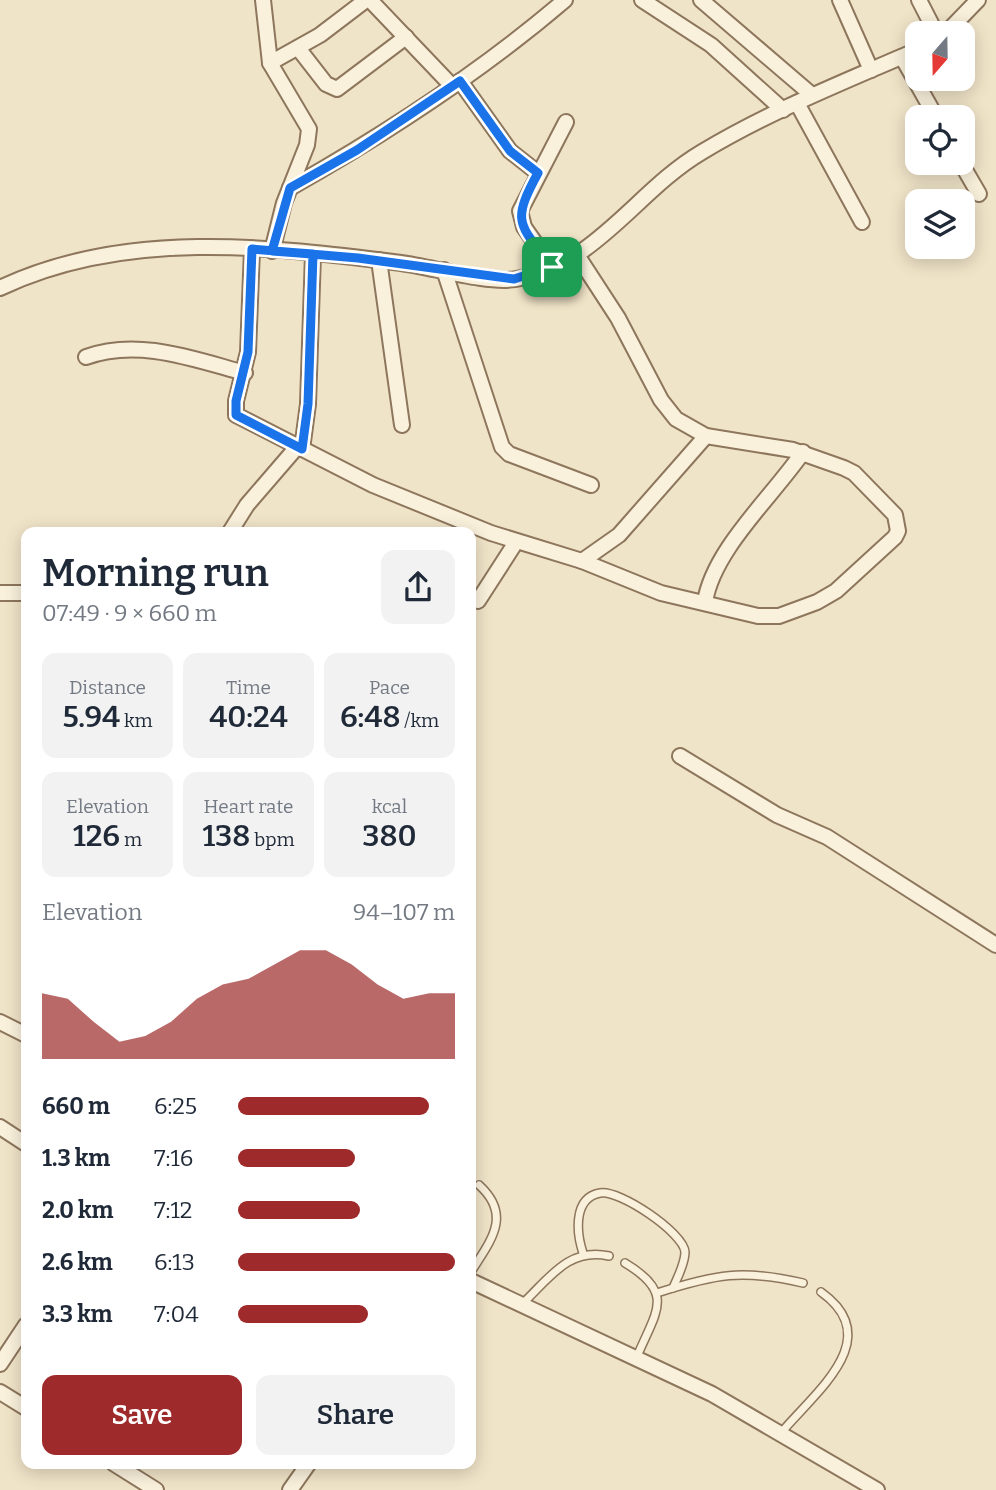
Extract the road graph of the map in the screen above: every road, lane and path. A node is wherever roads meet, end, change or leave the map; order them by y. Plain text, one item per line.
1 (263, 0) edge
2 (368, 0) edge
3 (565, 0) edge
4 (642, 0) edge
5 (701, 0) edge
6 (840, 0) edge
7 (919, 0) edge
8 (977, 1) edge
9 (930, 21) edge
10 (958, 21) edge
11 (406, 37) junction
12 (298, 48) junction
13 (905, 56) edge
14 (902, 57) junction
15 (270, 63) junction
16 (871, 70) junction
17 (456, 83) junction
18 (812, 95) junction
19 (797, 103) junction
20 (929, 105) edge
21 (783, 110) junction
22 (566, 122) dead end
23 (538, 173) junction
24 (968, 175) edge
25 (290, 188) junction
26 (979, 194) dead end
27 (862, 222) dead end
28 (252, 249) junction
29 (272, 251) junction
30 (313, 254) junction
31 (577, 255) junction
32 (379, 260) junction
33 (552, 267) junction
34 (444, 270) junction
35 (0, 288) edge
36 (86, 357) dead end
37 (245, 373) junction
38 (402, 425) dead end
39 (706, 436) junction
40 (299, 448) junction
41 (803, 452) junction
42 (591, 485) dead end
43 (233, 527) edge
44 (516, 542) junction
45 (582, 561) junction
46 (0, 593) edge
47 (21, 593) edge
48 (478, 601) dead end
49 (705, 602) junction
50 (680, 756) dead end
51 (996, 945) edge
52 (0, 1022) edge
53 (21, 1032) edge
54 (0, 1128) edge
55 (21, 1141) edge
56 (478, 1185) dead end
57 (583, 1253) junction
58 (609, 1256) dead end
59 (625, 1263) dead end
60 (476, 1264) edge
61 (476, 1282) edge
62 (803, 1283) dead end
63 (673, 1288) junction
64 (821, 1292) dead end
65 (657, 1293) junction
66 (522, 1305) junction
67 (21, 1332) edge
68 (636, 1360) junction
69 (0, 1364) edge
70 (0, 1392) edge
71 (21, 1405) edge
72 (780, 1434) junction
73 (123, 1469) edge
74 (305, 1469) edge
75 (156, 1490) edge
76 (290, 1490) edge
77 (877, 1490) edge

1 - 15 street
2 - 11 street
2 - 12 street
3 - 17 street
4 - 21 street
5 - 18 street
6 - 16 street
7 - 9 street
8 - 10 street
11 - 12 street
11 - 17 street
12 - 15 street
13 - 14 street
14 - 16 street
14 - 20 street
15 - 25 street
16 - 18 street
17 - 23 street
17 - 25 street
18 - 19 street
19 - 21 street
19 - 27 street
21 - 31 street
22 - 23 street
23 - 33 street
24 - 26 street
25 - 29 street
28 - 29 street
28 - 35 street
28 - 37 street
29 - 30 street
30 - 32 street
30 - 40 street
31 - 33 street
31 - 39 street
32 - 34 street
32 - 38 street
33 - 34 street
34 - 42 street
36 - 37 street
37 - 40 street
39 - 41 street
39 - 45 street
40 - 43 street
40 - 44 street
41 - 49 street
41 - 49 street
44 - 45 street
44 - 48 street
45 - 49 street
46 - 47 street
50 - 51 street
52 - 53 street
54 - 55 street
56 - 60 lane
57 - 58 lane
57 - 63 lane
57 - 66 lane
59 - 65 lane
61 - 66 street
62 - 63 lane
63 - 65 lane
64 - 72 lane
65 - 68 lane
66 - 68 street
67 - 69 street
68 - 72 street
70 - 71 street
72 - 77 street
73 - 75 street
74 - 76 street

